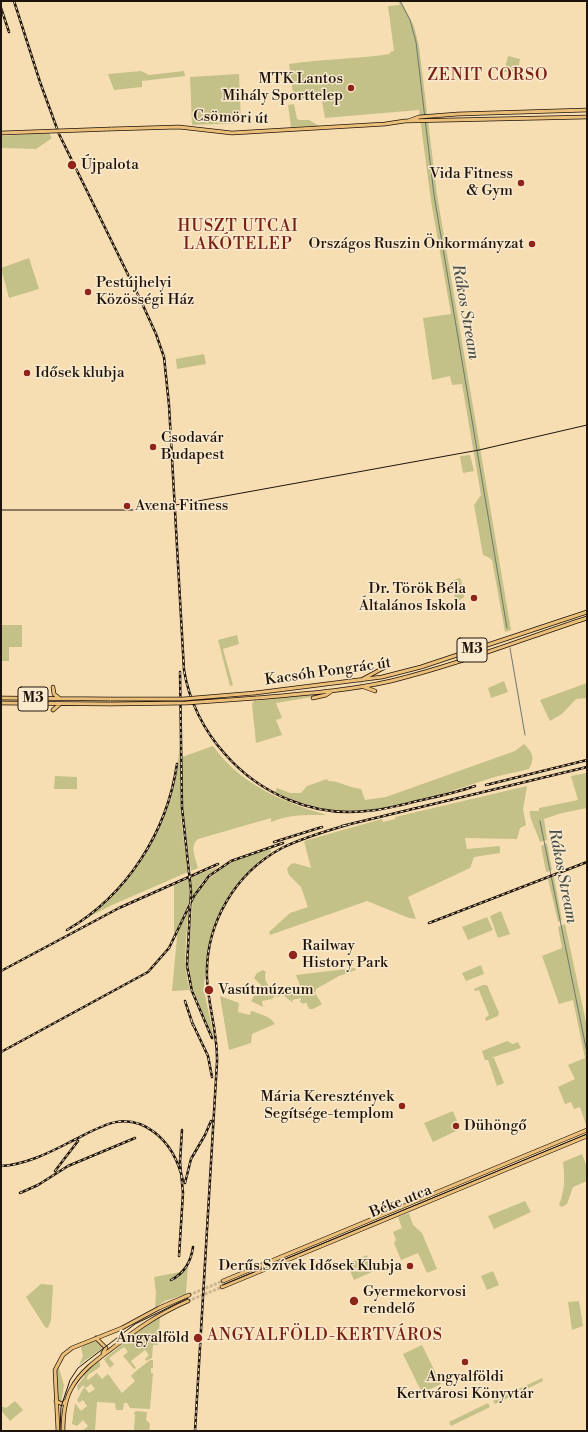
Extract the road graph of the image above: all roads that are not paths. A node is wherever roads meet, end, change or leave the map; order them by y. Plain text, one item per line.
1 (587, 110) edge
2 (464, 114) junction
3 (587, 117) edge
4 (466, 120) junction
5 (460, 121) junction
6 (405, 122) junction
7 (1, 133) edge
8 (587, 612) edge
9 (587, 618) edge
10 (388, 666) dead end
11 (355, 682) junction
12 (362, 686) junction
13 (53, 687) dead end
14 (334, 690) junction
15 (375, 690) dead end
16 (1, 698) edge
17 (313, 698) dead end
18 (65, 699) junction
19 (1, 703) edge
20 (61, 703) junction
21 (53, 710) dead end
22 (587, 1130) edge
23 (587, 1136) edge
24 (223, 1281) tunnel mouth
25 (222, 1287) tunnel mouth
26 (189, 1295) tunnel mouth
27 (188, 1301) tunnel mouth
28 (96, 1338) junction
29 (99, 1358) junction
30 (55, 1397) junction
31 (67, 1400) junction
32 (58, 1431) edge
33 (64, 1431) edge

1 - 2 main road, Csömöri út
2 - 4 main road
2 - 5 main road
2 - 6 main road, Csömöri út
3 - 4 main road, Csömöri út
4 - 5 main road, Csömöri út
5 - 6 main road, Csömöri út
6 - 7 main road, Csömöri út, bridge
8 - 11 main road, Kacsóh Pongrác út / M3
9 - 12 main road, Kacsóh Pongrác út / M3
10 - 11 main road
11 - 18 main road, Kacsóh Pongrác út / M3, bridge
12 - 14 main road, Kacsóh Pongrác út / M3
12 - 15 main road
13 - 18 main road
14 - 17 main road
14 - 20 main road, Kacsóh Pongrác út / M3, bridge
16 - 18 main road, M3
19 - 20 main road, M3
20 - 21 main road
22 - 24 main road, Béke utca
23 - 25 main road, Béke utca
26 - 28 main road
27 - 29 main road
28 - 29 main road
28 - 30 main road
29 - 31 main road
30 - 31 main road
30 - 32 main road
31 - 33 main road

